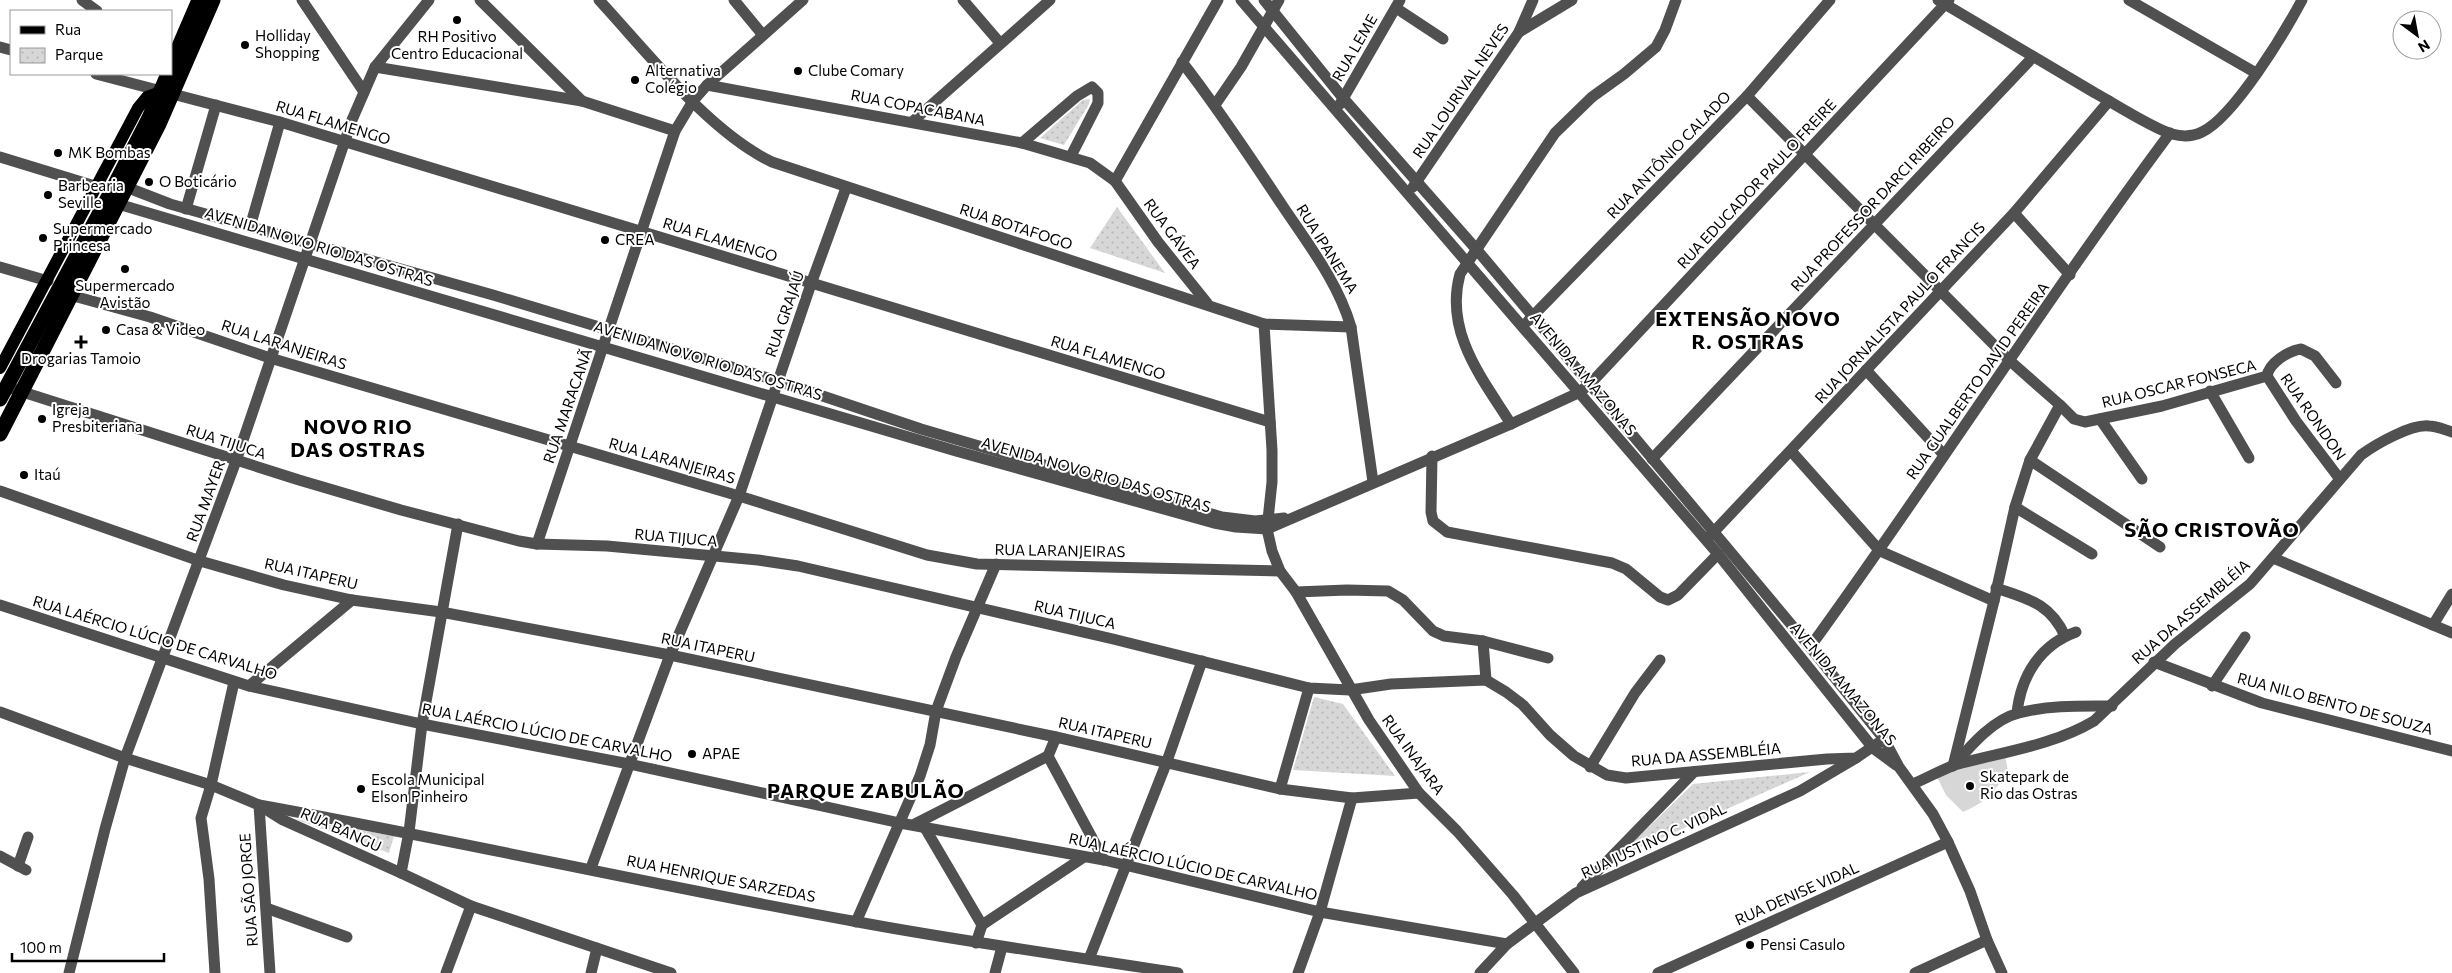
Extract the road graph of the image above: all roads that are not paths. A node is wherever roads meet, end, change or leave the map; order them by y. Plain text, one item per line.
1 (82, 0) edge
2 (199, 0) edge
3 (213, 0) edge
4 (302, 0) edge
5 (429, 0) edge
6 (480, 0) edge
7 (599, 0) edge
8 (734, 0) edge
9 (803, 0) edge
10 (963, 0) edge
11 (1050, 0) edge
12 (1218, 0) edge
13 (1242, 0) edge
14 (1264, 0) edge
15 (1279, 0) edge
16 (1533, 0) edge
17 (1572, 0) edge
18 (1676, 0) edge
19 (1830, 0) edge
20 (2129, 0) edge
21 (2302, 0) edge
22 (1944, 2) edge
23 (1398, 4) edge
24 (95, 10) edge
25 (1273, 11) junction
26 (1264, 28) junction
27 (1519, 32) junction
28 (762, 34) junction
29 (1443, 39) dead end
30 (1000, 43) junction
31 (2033, 57) junction
32 (1182, 62) junction
33 (174, 65) edge
34 (375, 67) junction
35 (2256, 73) junction
36 (100, 75) edge
37 (171, 75) edge
38 (707, 85) junction
39 (364, 92) junction
40 (166, 93) junction
41 (1747, 96) junction
42 (1343, 98) junction
43 (582, 101) junction
44 (693, 101) junction
45 (2109, 101) junction
46 (216, 105) junction
47 (1215, 105) junction
48 (1336, 110) junction
49 (280, 122) junction
50 (912, 122) junction
51 (675, 131) junction
52 (2170, 133) junction
53 (346, 142) junction
54 (1022, 143) junction
55 (1804, 155) junction
56 (1071, 156) junction
57 (0, 158) edge
58 (1116, 182) junction
59 (1417, 182) junction
60 (98, 187) junction
61 (126, 187) junction
62 (846, 188) junction
63 (1407, 194) junction
64 (118, 204) junction
65 (186, 208) junction
66 (2014, 213) junction
67 (1874, 223) junction
68 (250, 227) junction
69 (642, 232) junction
70 (311, 244) junction
71 (1477, 250) junction
72 (306, 260) junction
73 (1467, 262) junction
74 (0, 267) edge
75 (2070, 275) junction
76 (48, 281) junction
77 (811, 284) junction
78 (1941, 291) junction
79 (70, 295) junction
80 (1207, 303) junction
81 (1533, 317) junction
82 (1264, 324) junction
83 (1523, 326) junction
84 (1350, 327) junction
85 (609, 331) junction
86 (604, 346) junction
87 (270, 358) junction
88 (2009, 360) junction
89 (0, 368) edge
90 (1866, 370) junction
91 (2267, 376) junction
92 (778, 381) junction
93 (2336, 383) dead end
94 (1590, 384) junction
95 (23, 391) junction
96 (2210, 392) junction
97 (3, 393) edge
98 (1578, 394) junction
99 (774, 397) junction
100 (2060, 405) junction
101 (2100, 419) junction
102 (1270, 422) junction
103 (1511, 424) junction
104 (2452, 432) edge
105 (0, 434) edge
106 (570, 447) junction
107 (1790, 452) junction
108 (1944, 455) junction
109 (1432, 456) junction
110 (2249, 458) dead end
111 (1652, 459) junction
112 (2030, 460) junction
113 (236, 461) junction
114 (2339, 478) junction
115 (2142, 479) dead end
116 (1373, 482) junction
117 (0, 491) edge
118 (739, 496) junction
119 (2014, 507) junction
120 (458, 524) junction
121 (1267, 524) junction
122 (1710, 536) junction
123 (537, 544) junction
124 (2160, 547) dead end
125 (1880, 551) junction
126 (1718, 554) junction
127 (2092, 554) dead end
128 (714, 557) junction
129 (2273, 558) junction
130 (200, 560) junction
131 (996, 564) junction
132 (1280, 571) junction
133 (1996, 588) junction
134 (1296, 592) junction
135 (2452, 594) edge
136 (352, 600) junction
137 (1994, 601) junction
138 (0, 606) edge
139 (976, 608) junction
140 (441, 612) junction
141 (2433, 625) junction
142 (2452, 633) edge
143 (2245, 637) dead end
144 (1483, 641) junction
145 (1810, 647) junction
146 (670, 656) junction
147 (164, 658) junction
148 (1548, 658) dead end
149 (1660, 660) dead end
150 (1202, 662) junction
151 (2154, 662) junction
152 (1486, 680) junction
153 (234, 682) junction
154 (249, 686) junction
155 (2212, 686) junction
156 (1310, 688) junction
157 (1350, 690) junction
158 (2112, 706) junction
159 (936, 711) junction
160 (0, 712) edge
161 (2017, 713) junction
162 (422, 724) junction
163 (1056, 737) junction
164 (1884, 739) junction
165 (1874, 748) junction
166 (2452, 751) edge
167 (1048, 756) junction
168 (125, 758) junction
169 (1856, 758) junction
170 (629, 764) junction
171 (1166, 764) junction
172 (1953, 766) junction
173 (1590, 767) junction
174 (1899, 768) junction
175 (1694, 772) junction
176 (1913, 784) junction
177 (211, 785) junction
178 (1280, 790) junction
179 (1419, 793) junction
180 (1352, 798) junction
181 (259, 805) junction
182 (900, 823) junction
183 (920, 826) junction
184 (410, 832) junction
185 (28, 836) dead end
186 (1948, 842) junction
187 (0, 856) edge
188 (1084, 857) junction
189 (1104, 860) junction
190 (1125, 865) junction
191 (591, 868) junction
192 (402, 873) junction
193 (1576, 893) junction
194 (471, 906) junction
195 (266, 908) junction
196 (1320, 912) junction
197 (856, 922) junction
198 (1536, 923) junction
199 (982, 925) junction
200 (347, 937) dead end
201 (1987, 940) junction
202 (976, 943) junction
203 (1507, 944) junction
204 (1002, 947) junction
205 (596, 948) junction
206 (1089, 959) junction
207 (69, 973) edge
208 (215, 973) edge
209 (270, 973) edge
210 (446, 973) edge
211 (591, 973) edge
212 (671, 973) edge
213 (995, 973) edge
214 (1178, 973) edge
215 (1298, 973) edge
216 (1480, 973) edge
217 (1574, 973) edge
218 (1658, 973) edge
219 (1915, 973) edge
220 (2002, 973) edge

1 - 24 street
2 - 33 highway
3 - 33 highway
4 - 39 street
5 - 34 street, RUA MAYER
6 - 43 street
7 - 44 street, RUA BOTAFOGO
8 - 28 street
9 - 28 street, RUA MARACANÃ
10 - 30 street
11 - 30 street
12 - 32 street
13 - 26 street, AVENIDA AMAZONAS
14 - 25 street, AVENIDA AMAZONAS
15 - 25 street
16 - 27 street, RUA LOURIVAL NEVES
17 - 27 street
18 - 71 street
19 - 41 street, RUA ANTÔNIO CALADO
20 - 35 street
21 - 35 street
22 - 31 street
22 - 55 street, RUA EDUCADOR PAULO FREIRE
23 - 29 street
23 - 42 street, RUA LEME
25 - 26 street
25 - 42 street, AVENIDA AMAZONAS
26 - 47 street
26 - 48 street, AVENIDA AMAZONAS
27 - 59 street, RUA LOURIVAL NEVES
28 - 38 street, RUA MARACANÃ
30 - 50 street
31 - 45 street
31 - 67 street, RUA PROFESSOR DARCI RIBEIRO
32 - 47 street, RUA IPANEMA
32 - 58 street
34 - 39 street, RUA MAYER
34 - 43 street
35 - 52 street
36 - 40 street, RUA FLAMENGO
37 - 40 highway
38 - 44 street, RUA MARACANÃ
38 - 50 street, RUA COPACABANA
39 - 53 street, RUA MAYER
40 - 46 street, RUA FLAMENGO
40 - 60 main road
40 - 61 highway
40 - 97 highway
41 - 55 street, RUA OSCAR FONSECA
41 - 81 street, RUA ANTÔNIO CALADO
42 - 48 street, RUA LEME
42 - 59 street, AVENIDA AMAZONAS
43 - 51 street
44 - 51 street, RUA MARACANÃ
44 - 62 street, RUA BOTAFOGO
45 - 52 street
45 - 66 street, RUA JORNALISTA PAULO FRANCIS
46 - 49 street, RUA FLAMENGO
46 - 65 street
47 - 84 street, RUA IPANEMA
48 - 63 street, AVENIDA AMAZONAS
49 - 53 street, RUA FLAMENGO
49 - 68 street
50 - 54 street, RUA COPACABANA
51 - 69 street, RUA MARACANÃ
52 - 75 street, RUA GUALBERTO DAVID PEREIRA
53 - 69 street, RUA FLAMENGO
53 - 70 street, RUA MAYER
54 - 56 street, RUA COPACABANA
54 - 56 street
55 - 67 street, RUA OSCAR FONSECA
55 - 94 street, RUA EDUCADOR PAULO FREIRE
56 - 58 street, RUA COPACABANA
57 - 60 street
58 - 80 street, RUA GÁVEA
59 - 63 street, RUA LOURIVAL NEVES
59 - 71 street, AVENIDA AMAZONAS
60 - 76 main road
61 - 64 highway
61 - 65 street, AVENIDA NOVO RIO DAS OSTRAS
62 - 77 street, RUA GRAJAÚ
62 - 80 street, RUA BOTAFOGO
63 - 73 street, AVENIDA AMAZONAS
64 - 72 street, AVENIDA NOVO RIO DAS OSTRAS
64 - 79 highway
65 - 68 street, AVENIDA NOVO RIO DAS OSTRAS
66 - 75 street
66 - 78 street, RUA JORNALISTA PAULO FRANCIS
67 - 78 street, RUA OSCAR FONSECA
67 - 111 street, RUA PROFESSOR DARCI RIBEIRO
68 - 70 street, AVENIDA NOVO RIO DAS OSTRAS
69 - 77 street, RUA FLAMENGO
69 - 85 street, RUA MARACANÃ
70 - 72 street, RUA MAYER
70 - 85 street, AVENIDA NOVO RIO DAS OSTRAS
71 - 73 street
71 - 81 street, AVENIDA AMAZONAS
72 - 86 street, AVENIDA NOVO RIO DAS OSTRAS
72 - 87 street, RUA MAYER
73 - 83 street, AVENIDA AMAZONAS
73 - 103 street
74 - 76 street
75 - 88 street, RUA GUALBERTO DAVID PEREIRA
76 - 89 main road
77 - 92 street, RUA GRAJAÚ
77 - 102 street, RUA FLAMENGO
78 - 88 street, RUA OSCAR FONSECA
78 - 90 street, RUA JORNALISTA PAULO FRANCIS
79 - 87 street, RUA LARANJEIRAS
79 - 95 highway
80 - 82 street, RUA BOTAFOGO
81 - 83 street, RUA ANTÔNIO CALADO
81 - 94 street, AVENIDA AMAZONAS
82 - 84 street, RUA BOTAFOGO
82 - 102 street
83 - 98 street, AVENIDA AMAZONAS
84 - 116 street, RUA IPANEMA
85 - 86 street, RUA MARACANÃ
85 - 92 street, AVENIDA NOVO RIO DAS OSTRAS
86 - 99 street, AVENIDA NOVO RIO DAS OSTRAS
86 - 106 street, RUA MARACANÃ
87 - 106 street, RUA LARANJEIRAS
87 - 113 street, RUA MAYER
88 - 100 street, RUA OSCAR FONSECA
88 - 108 street, RUA GUALBERTO DAVID PEREIRA
90 - 107 street, RUA JORNALISTA PAULO FRANCIS
90 - 108 street
91 - 93 street, RUA RONDON
91 - 96 street, RUA OSCAR FONSECA
91 - 114 street, RUA RONDON
92 - 99 street, RUA GRAJAÚ
92 - 121 street, AVENIDA NOVO RIO DAS OSTRAS
94 - 98 street, AVENIDA NOVO RIO DAS OSTRAS
94 - 111 street, AVENIDA AMAZONAS
95 - 97 street, RUA TIJUCA
95 - 105 highway
95 - 113 street, RUA TIJUCA
96 - 101 street, RUA OSCAR FONSECA
96 - 110 street
98 - 103 street, AVENIDA NOVO RIO DAS OSTRAS
98 - 122 street, AVENIDA AMAZONAS
99 - 118 street, RUA GRAJAÚ
99 - 121 street, AVENIDA NOVO RIO DAS OSTRAS
100 - 101 street, RUA OSCAR FONSECA
100 - 112 street
101 - 115 street
102 - 121 street
103 - 109 street, AVENIDA NOVO RIO DAS OSTRAS
104 - 114 street, RUA DA ASSEMBLÉIA
106 - 118 street, RUA LARANJEIRAS
106 - 123 street, RUA MARACANÃ
107 - 122 street, RUA JORNALISTA PAULO FRANCIS
107 - 125 street
108 - 125 street, RUA GUALBERTO DAVID PEREIRA
109 - 116 street, AVENIDA NOVO RIO DAS OSTRAS
109 - 126 street
111 - 122 street, AVENIDA AMAZONAS
112 - 119 street
112 - 124 street
113 - 120 street, RUA TIJUCA
113 - 130 street, RUA MAYER
114 - 129 street, RUA DA ASSEMBLÉIA
116 - 121 street, AVENIDA NOVO RIO DAS OSTRAS
117 - 130 street, RUA ITAPERU
118 - 128 street, RUA GRAJAÚ
118 - 131 street, RUA LARANJEIRAS
119 - 127 street
119 - 133 street
120 - 123 street, RUA TIJUCA
120 - 140 street
121 - 132 street, RUA INAJARA
122 - 126 street, AVENIDA AMAZONAS
122 - 145 street, AVENIDA AMAZONAS
123 - 128 street, RUA TIJUCA
125 - 137 street
125 - 145 street, RUA GUALBERTO DAVID PEREIRA
126 - 165 street, AVENIDA AMAZONAS
128 - 139 street, RUA TIJUCA
128 - 146 street, RUA GRAJAÚ
129 - 141 street
129 - 151 street, RUA DA ASSEMBLÉIA
130 - 136 street, RUA ITAPERU
130 - 147 street, RUA MAYER
131 - 132 street, RUA LARANJEIRAS
131 - 139 street
132 - 134 street, RUA INAJARA
133 - 137 street
133 - 161 street
134 - 144 street
134 - 157 street, RUA INAJARA
135 - 141 street
136 - 140 street, RUA ITAPERU
136 - 154 street
137 - 172 street
138 - 147 street, RUA LAÉRCIO LÚCIO DE CARVALHO
139 - 150 street, RUA TIJUCA
139 - 159 street
140 - 146 street, RUA ITAPERU
140 - 162 street
141 - 142 street
143 - 155 street
144 - 148 street
144 - 152 street
145 - 164 street, AVENIDA AMAZONAS
146 - 159 street, RUA ITAPERU
146 - 170 street, RUA GRAJAÚ
147 - 153 street, RUA LAÉRCIO LÚCIO DE CARVALHO
147 - 168 street, RUA MAYER
149 - 173 street
150 - 156 street, RUA TIJUCA
150 - 171 street
151 - 155 street, RUA NILO BENTO DE SOUZA
151 - 158 street, RUA DA ASSEMBLÉIA
152 - 157 street
152 - 173 street, RUA DA ASSEMBLÉIA
153 - 154 street, RUA LAÉRCIO LÚCIO DE CARVALHO
153 - 177 street
154 - 162 street, RUA LAÉRCIO LÚCIO DE CARVALHO
155 - 166 street, RUA NILO BENTO DE SOUZA
156 - 157 street, RUA TIJUCA
156 - 178 street
157 - 179 street, RUA INAJARA
158 - 161 street, RUA DA ASSEMBLÉIA
158 - 172 street, RUA DA ASSEMBLÉIA
159 - 163 street, RUA ITAPERU
159 - 182 street
160 - 168 street, RUA BANGU
161 - 172 street, RUA DA ASSEMBLÉIA
162 - 170 street, RUA LAÉRCIO LÚCIO DE CARVALHO
162 - 184 street
163 - 167 street
163 - 171 street, RUA ITAPERU
164 - 165 street, RUA DA ASSEMBLÉIA
164 - 174 street, AVENIDA AMAZONAS
165 - 169 street, RUA DA ASSEMBLÉIA
165 - 174 street, AVENIDA AMAZONAS
167 - 183 street
167 - 189 street
168 - 177 street, RUA BANGU
168 - 207 street, RUA MAYER
169 - 175 street, RUA DA ASSEMBLÉIA
169 - 193 street, RUA JUSTINO C. VIDAL
170 - 182 street, RUA LAÉRCIO LÚCIO DE CARVALHO
170 - 191 street, RUA GRAJAÚ
171 - 178 street, RUA ITAPERU
171 - 190 street
172 - 176 street, RUA DA ASSEMBLÉIA
173 - 175 street, RUA DA ASSEMBLÉIA
174 - 176 street, AVENIDA AMAZONAS
175 - 193 street
176 - 186 street, AVENIDA AMAZONAS
177 - 181 street, RUA BANGU
177 - 208 street
178 - 180 street, RUA ITAPERU
179 - 180 street, RUA ITAPERU
179 - 198 street, RUA INAJARA
180 - 196 street
181 - 184 street, RUA HENRIQUE SARZEDAS
181 - 192 street, RUA BANGU
181 - 195 street, RUA SÃO JORGE
182 - 183 street, RUA LAÉRCIO LÚCIO DE CARVALHO
182 - 197 street
183 - 188 street, RUA LAÉRCIO LÚCIO DE CARVALHO
183 - 199 street
184 - 191 street, RUA HENRIQUE SARZEDAS
184 - 192 street
185 - 187 street
186 - 201 street, AVENIDA AMAZONAS
186 - 218 street, RUA DENISE VIDAL
188 - 189 street, RUA LAÉRCIO LÚCIO DE CARVALHO
188 - 199 street
189 - 190 street, RUA LAÉRCIO LÚCIO DE CARVALHO
190 - 196 street, RUA LAÉRCIO LÚCIO DE CARVALHO
190 - 206 street
191 - 197 street, RUA HENRIQUE SARZEDAS
192 - 194 street, RUA BANGU
193 - 198 street, RUA JUSTINO C. VIDAL
194 - 205 street, RUA BANGU
194 - 210 street
195 - 200 street
195 - 209 street, RUA SÃO JORGE
196 - 203 street, RUA LAÉRCIO LÚCIO DE CARVALHO
196 - 215 street
197 - 202 street, RUA HENRIQUE SARZEDAS
198 - 203 street, RUA JUSTINO C. VIDAL
198 - 217 street, RUA INAJARA
199 - 202 street
201 - 219 street
201 - 220 street, AVENIDA AMAZONAS
202 - 204 street, RUA HENRIQUE SARZEDAS
203 - 216 street, RUA JUSTINO C. VIDAL
204 - 206 street, RUA HENRIQUE SARZEDAS
204 - 213 street
205 - 211 street
205 - 212 street, RUA BANGU
206 - 214 street, RUA HENRIQUE SARZEDAS

